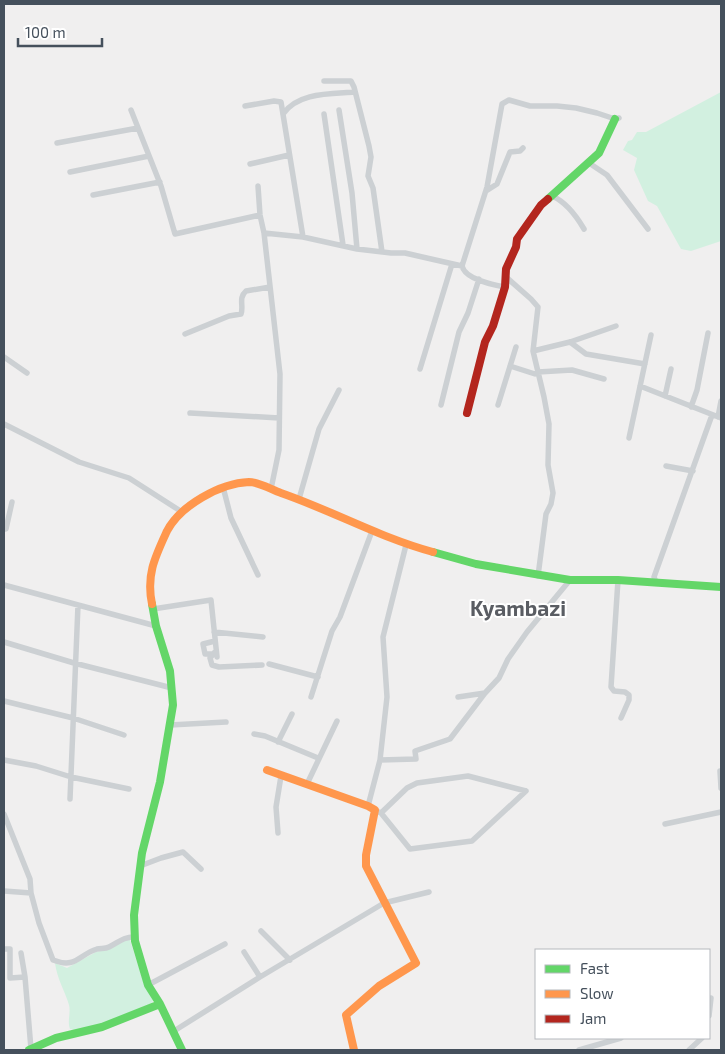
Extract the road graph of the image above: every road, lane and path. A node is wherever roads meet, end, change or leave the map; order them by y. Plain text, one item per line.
1 (324, 80) dead end
2 (355, 92) junction
3 (245, 106) dead end
4 (131, 110) dead end
5 (339, 110) dead end
6 (283, 114) junction
7 (324, 114) dead end
8 (617, 118) joint
9 (138, 128) junction
10 (57, 143) dead end
11 (523, 148) dead end
12 (289, 155) junction
13 (149, 156) junction
14 (589, 163) junction
15 (250, 164) dead end
16 (70, 172) dead end
17 (160, 182) junction
18 (258, 186) dead end
19 (486, 191) junction
20 (93, 195) dead end
21 (552, 196) junction
22 (260, 215) junction
23 (648, 228) dead end
24 (584, 229) dead end
25 (264, 233) junction
26 (303, 237) junction
27 (343, 245) junction
28 (357, 248) junction
29 (382, 252) junction
30 (452, 264) junction
31 (462, 266) junction
32 (506, 277) junction
33 (479, 279) junction
34 (270, 287) junction
35 (505, 287) junction
36 (616, 326) dead end
37 (708, 333) dead end
38 (185, 334) dead end
39 (651, 335) dead end
40 (570, 342) junction
41 (516, 347) dead end
42 (533, 351) junction
43 (4, 357) edge
44 (644, 364) junction
45 (510, 366) junction
46 (420, 369) dead end
47 (671, 369) dead end
48 (26, 372) dead end
49 (538, 372) junction
50 (604, 379) dead end
51 (640, 386) junction
52 (340, 390) dead end
53 (664, 396) junction
54 (721, 402) edge
55 (441, 405) dead end
56 (498, 405) dead end
57 (691, 407) junction
58 (190, 413) dead end
59 (467, 413) dead end
60 (712, 415) junction
61 (279, 418) junction
62 (720, 418) edge
63 (4, 424) edge
64 (629, 438) dead end
65 (666, 466) dead end
66 (692, 471) junction
67 (223, 487) junction
68 (271, 489) junction
69 (299, 499) junction
70 (12, 502) dead end
71 (182, 512) junction
72 (4, 529) edge
73 (372, 531) junction
74 (406, 545) junction
75 (258, 575) dead end
76 (538, 576) junction
77 (570, 580) junction
78 (618, 580) junction
79 (656, 582) junction
80 (4, 585) edge
81 (721, 587) edge
82 (78, 606) junction
83 (153, 609) junction
84 (156, 626) junction
85 (214, 632) junction
86 (263, 637) dead end
87 (215, 641) junction
88 (4, 642) edge
89 (217, 654) junction
90 (74, 663) junction
91 (269, 664) dead end
92 (262, 665) dead end
93 (318, 677) junction
94 (172, 688) junction
95 (485, 693) junction
96 (311, 697) dead end
97 (458, 697) dead end
98 (4, 700) edge
99 (292, 714) dead end
100 (73, 718) junction
101 (620, 718) dead end
102 (337, 721) dead end
103 (226, 722) dead end
104 (170, 724) junction
105 (254, 734) dead end
106 (124, 735) dead end
107 (278, 742) junction
108 (318, 758) junction
109 (4, 760) edge
110 (380, 760) junction
111 (267, 770) dead end
112 (720, 772) edge
113 (281, 776) junction
114 (71, 777) junction
115 (307, 784) junction
116 (721, 788) edge
117 (129, 789) dead end
118 (70, 800) dead end
119 (375, 809) junction
120 (721, 812) edge
121 (4, 817) edge
122 (664, 824) dead end
123 (278, 834) dead end
124 (140, 866) junction
125 (201, 869) dead end
126 (4, 891) edge
127 (429, 892) dead end
128 (31, 893) junction
129 (384, 904) junction
130 (261, 931) dead end
131 (134, 936) junction
132 (224, 944) dead end
133 (4, 949) edge
134 (244, 952) dead end
135 (21, 953) dead end
136 (290, 960) junction
137 (25, 977) junction
138 (260, 977) junction
139 (148, 985) junction
140 (711, 998) dead end
141 (160, 1004) junction
142 (710, 1007) edge
143 (174, 1031) junction
144 (618, 1039) edge
145 (701, 1039) edge
146 (30, 1050) edge
147 (182, 1050) edge
148 (354, 1050) edge
149 (579, 1050) edge
150 (689, 1050) edge

1 - 2 street
2 - 6 street
2 - 29 street
3 - 6 street
4 - 9 street
5 - 28 street
6 - 12 street
7 - 27 street
8 - 14 street
8 - 19 street
9 - 10 street
9 - 13 street
11 - 19 street
12 - 15 street
12 - 26 street
13 - 16 street
13 - 17 street
14 - 21 street
14 - 23 street
17 - 20 street
17 - 22 street
18 - 22 street
19 - 31 street
21 - 24 street
21 - 32 street
22 - 25 street
25 - 26 street
25 - 34 street
26 - 27 street
27 - 28 street
28 - 29 street
29 - 30 street
30 - 31 street
30 - 46 street
31 - 33 street
32 - 35 street
32 - 42 street
33 - 35 street
33 - 55 street
34 - 38 street
34 - 61 street
35 - 59 street
36 - 40 street
37 - 57 street
39 - 44 street
40 - 42 street
40 - 44 street
41 - 45 street
42 - 49 street
43 - 48 street
44 - 51 street
45 - 49 street
45 - 56 street
47 - 53 street
49 - 50 street
49 - 76 street
51 - 53 street
51 - 64 street
52 - 69 street
53 - 57 street
54 - 62 street
57 - 60 street
58 - 61 street
60 - 62 street
60 - 66 street
61 - 68 street
63 - 71 street
65 - 66 street
66 - 79 street
67 - 68 street
67 - 71 street
67 - 75 street
68 - 69 street
69 - 73 street
70 - 72 street
71 - 83 street
73 - 74 street
73 - 93 street
74 - 76 street
74 - 110 street
76 - 77 street
77 - 78 street
77 - 95 street
78 - 79 street
78 - 101 street
79 - 81 street
80 - 82 street
82 - 84 street
82 - 90 street
83 - 84 street
83 - 85 street
84 - 94 street
85 - 86 street
85 - 87 street
87 - 89 street
87 - 89 street
88 - 90 street
89 - 92 street
90 - 94 street
90 - 100 street
91 - 93 street
93 - 96 street
94 - 104 street
95 - 97 street
95 - 110 street
98 - 100 street
99 - 107 street
100 - 106 street
100 - 114 street
102 - 108 street
103 - 104 street
104 - 124 street
105 - 107 street
107 - 108 street
108 - 115 street
109 - 114 street
110 - 119 street
111 - 113 street
112 - 116 street
113 - 115 street
113 - 123 street
114 - 117 street
114 - 118 street
115 - 119 street
119 - 119 street
119 - 129 street
120 - 122 street
121 - 128 street
124 - 125 street
124 - 131 street
126 - 128 street
127 - 129 street
128 - 131 street
129 - 136 street
129 - 148 street
130 - 136 street
131 - 139 street
132 - 139 street
133 - 137 street
134 - 138 street
135 - 137 street
136 - 138 street
137 - 146 street
138 - 143 street
139 - 141 street
140 - 142 street
141 - 143 street
141 - 146 street
143 - 147 street
144 - 149 street
145 - 150 street

